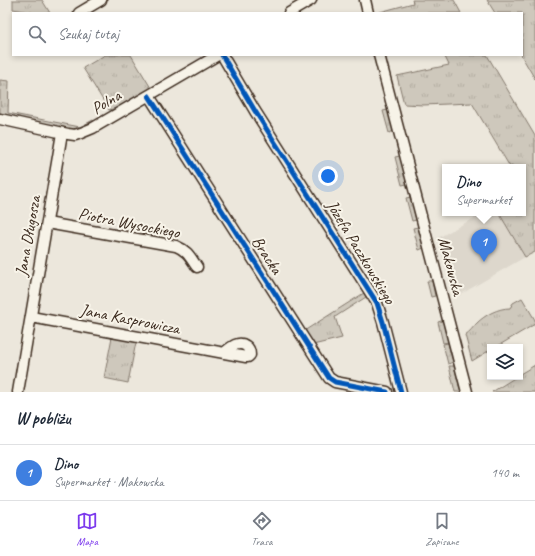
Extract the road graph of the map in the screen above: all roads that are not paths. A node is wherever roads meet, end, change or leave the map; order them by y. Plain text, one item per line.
1 (101, 0) edge
2 (311, 0) edge
3 (365, 0) edge
4 (81, 12) edge
5 (291, 12) edge
6 (368, 12) edge
7 (216, 56) edge
8 (223, 56) edge
9 (379, 56) edge
10 (149, 96) junction
11 (0, 119) edge
12 (62, 133) junction
13 (47, 223) junction
14 (197, 267) dead end
15 (31, 317) junction
16 (224, 353) dead end
17 (18, 392) edge
18 (387, 392) edge
19 (400, 392) edge
20 (467, 392) edge

1 - 4 street
2 - 5 street
3 - 6 street
7 - 10 street, Polna
8 - 19 street, Józefa Paczkowskiego
9 - 20 street, Makowska
10 - 12 street, Polna
10 - 18 street, Bracka
11 - 12 street, Polna
12 - 13 street, Jana Długosza
13 - 14 street, Piotra Wysockiego
13 - 15 street, Jana Długosza
15 - 16 street, Jana Kasprowicza
15 - 17 street, Jana Długosza

